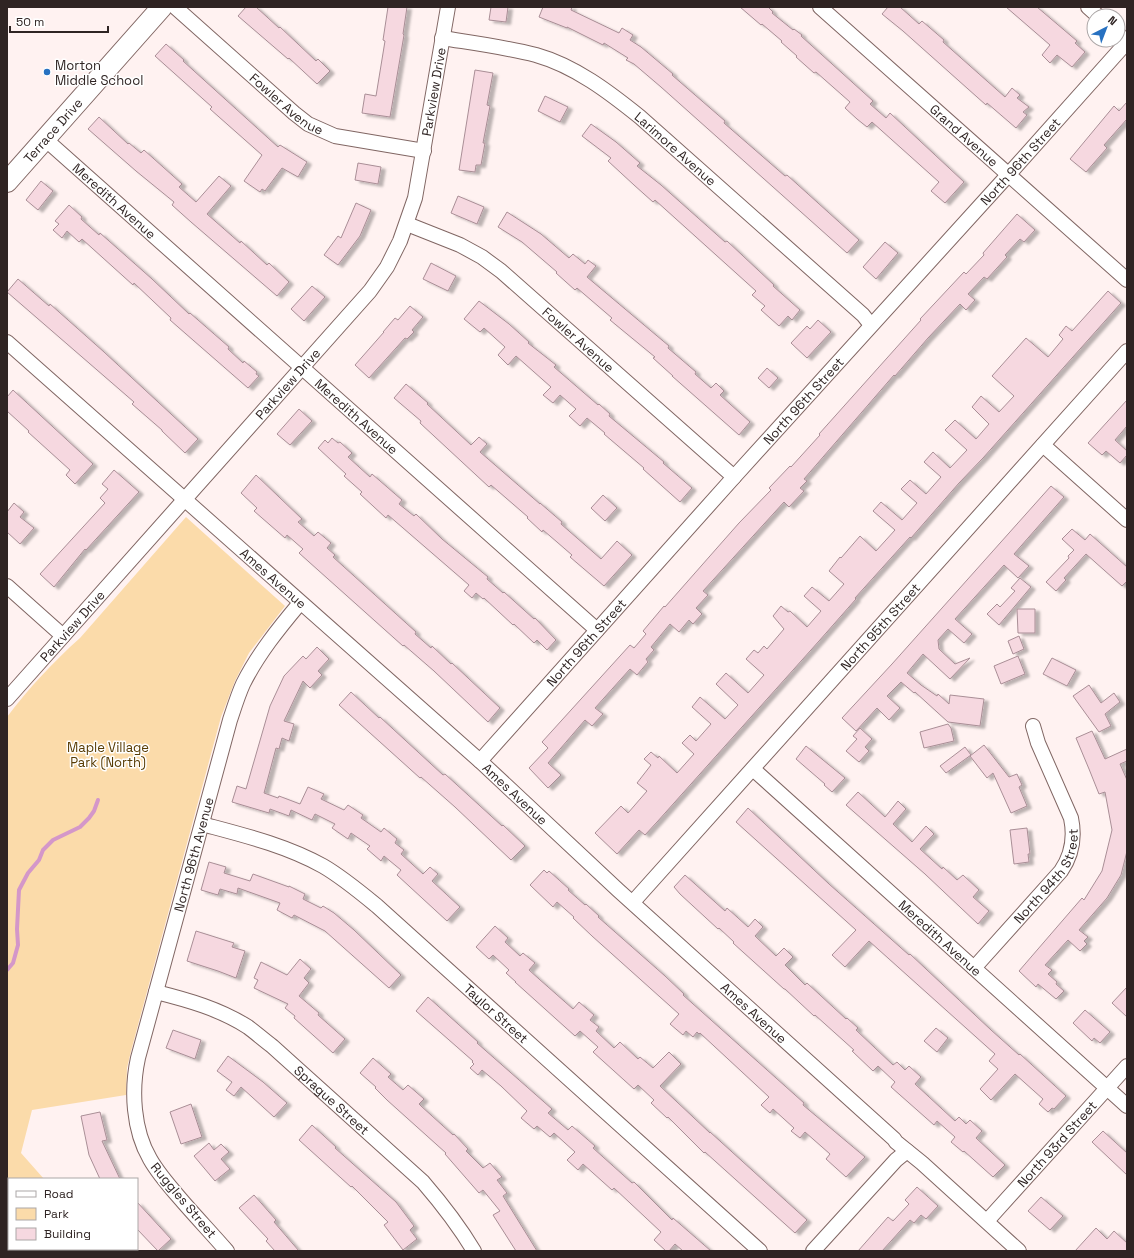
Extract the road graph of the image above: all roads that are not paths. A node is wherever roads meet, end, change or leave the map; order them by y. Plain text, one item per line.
1 (162, 7) edge
2 (175, 7) edge
3 (448, 7) edge
4 (820, 7) edge
5 (442, 38) junction
6 (1127, 42) edge
7 (45, 139) junction
8 (424, 151) junction
9 (1010, 174) junction
10 (7, 182) edge
11 (407, 224) junction
12 (1127, 280) edge
13 (871, 325) junction
14 (7, 342) edge
15 (1127, 351) edge
16 (302, 368) junction
17 (1043, 444) junction
18 (734, 477) junction
19 (185, 500) junction
20 (1127, 520) edge
21 (7, 586) edge
22 (300, 603) junction
23 (597, 630) junction
24 (63, 636) junction
25 (7, 699) edge
26 (1033, 726) dead end
27 (480, 761) junction
28 (753, 769) junction
29 (202, 824) junction
30 (633, 902) junction
31 (974, 968) junction
32 (156, 992) junction
33 (1127, 1066) edge
34 (1107, 1088) junction
35 (1127, 1106) edge
36 (138, 1124) joint
37 (907, 1151) junction
38 (987, 1221) junction
39 (227, 1251) edge
40 (474, 1251) edge
41 (760, 1251) edge
42 (813, 1251) edge
43 (1019, 1251) edge

1 - 7 street, Terrace Drive
2 - 8 street, Fowler Avenue
3 - 5 street, Parkview Drive
4 - 9 street, Grand Avenue
5 - 8 street, Parkview Drive
5 - 13 street, Larimore Avenue
6 - 9 street, North 96th Street
7 - 10 street, Terrace Drive
7 - 16 street, Meredith Avenue
8 - 11 street, Parkview Drive
9 - 12 street, Grand Avenue
9 - 13 street, North 96th Street
11 - 16 street, Parkview Drive
11 - 18 street, Fowler Avenue
13 - 18 street, North 96th Street
14 - 19 street, Ames Avenue
15 - 17 street, North 95th Street
16 - 19 street, Parkview Drive
16 - 23 street, Meredith Avenue
17 - 20 street
17 - 28 street, North 95th Street
18 - 23 street, North 96th Street
19 - 22 street, Ames Avenue
19 - 24 street, Parkview Drive
21 - 24 street
22 - 27 street, Ames Avenue
22 - 29 street, North 96th Avenue
23 - 27 street, North 96th Street
24 - 25 street, Parkview Drive
26 - 31 street, North 94th Street
27 - 30 street, Ames Avenue
28 - 30 street, North 95th Street
28 - 31 street, Meredith Avenue
29 - 32 street, North 96th Avenue
29 - 41 street, Taylor Street
30 - 37 street, Ames Avenue
31 - 34 street, Meredith Avenue
32 - 36 street, North 96th Avenue
32 - 40 street, Sprague Street
33 - 34 street, North 93rd Street
34 - 35 street, Meredith Avenue
34 - 38 street, North 93rd Street
36 - 39 street, Ruggles Street
37 - 38 street, Ames Avenue
37 - 42 street
38 - 43 street, Ames Avenue

